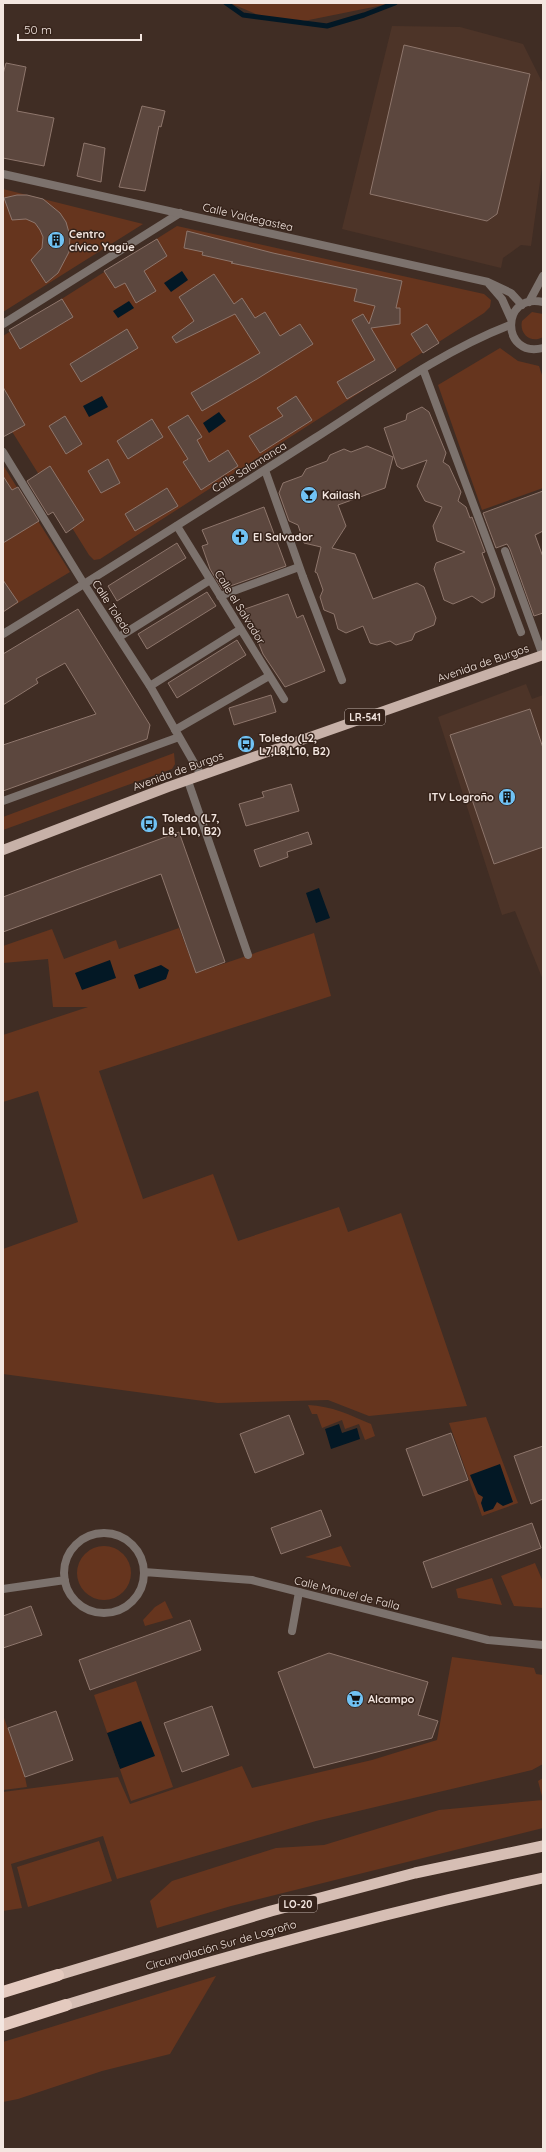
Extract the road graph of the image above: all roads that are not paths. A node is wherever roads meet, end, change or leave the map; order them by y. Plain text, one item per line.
1 (3, 174) edge
2 (180, 213) junction
3 (543, 276) edge
4 (488, 282) junction
5 (543, 302) edge
6 (525, 303) junction
7 (511, 322) junction
8 (3, 324) edge
9 (543, 348) edge
10 (529, 349) junction
11 (543, 355) edge
12 (423, 369) junction
13 (3, 452) edge
14 (265, 470) junction
15 (177, 526) junction
16 (505, 551) dead end
17 (299, 567) junction
18 (210, 580) junction
19 (84, 584) junction
20 (220, 596) junction
21 (240, 629) junction
22 (521, 632) dead end
23 (3, 634) edge
24 (118, 637) junction
25 (543, 655) edge
26 (269, 676) junction
27 (342, 680) dead end
28 (150, 686) junction
29 (284, 699) dead end
30 (177, 733) junction
31 (201, 776) junction
32 (188, 781) junction
33 (3, 801) edge
34 (3, 850) edge
35 (248, 955) dead end
36 (144, 1572) junction
37 (64, 1580) junction
38 (3, 1589) edge
39 (299, 1592) junction
40 (292, 1631) dead end
41 (543, 1645) edge
42 (543, 1846) edge
43 (543, 1878) edge
44 (58, 1975) joint
45 (3, 1992) edge
46 (66, 2005) joint
47 (3, 2025) edge

1 - 2 street, Calle Valdegastea
2 - 4 street, Calle Valdegastea
2 - 8 street
3 - 6 street
4 - 6 street, Calle Valdegastea
4 - 7 street
5 - 6 street
6 - 7 street
7 - 10 street
7 - 12 street, Calle Salamanca
9 - 10 street
10 - 11 street
12 - 14 street, Calle Salamanca
12 - 22 street
13 - 19 street, Calle Toledo
14 - 15 street, Calle Salamanca
14 - 17 street
15 - 18 street, Calle el Salvador
15 - 19 street, Calle Salamanca
16 - 25 street
17 - 20 street
17 - 27 street
18 - 20 street, Calle el Salvador
18 - 24 street
19 - 23 street, Calle Salamanca
19 - 24 street, Calle Toledo
20 - 21 street, Calle el Salvador
21 - 26 street, Calle el Salvador
21 - 28 street
24 - 28 street, Calle Toledo
25 - 31 main road, Avenida de Burgos / LR-541
26 - 29 street, Calle el Salvador
26 - 30 street
28 - 30 street, Calle Toledo
30 - 31 street, Calle Toledo
30 - 33 street
31 - 32 main road, Avenida de Burgos / LR-541
32 - 34 main road, Avenida de Burgos / LR-541
32 - 35 street
36 - 37 street
36 - 37 street
36 - 39 street, Calle Manuel de Falla
37 - 38 street
39 - 40 street
39 - 41 street, Calle Manuel de Falla
42 - 44 highway, Circunvalación Sur de Logroño / LO-20
43 - 46 highway, Circunvalación Sur de Logroño
44 - 45 highway, Circunvalación Sur de Logroño / LO-20
46 - 47 highway, Circunvalación Sur de Logroño

